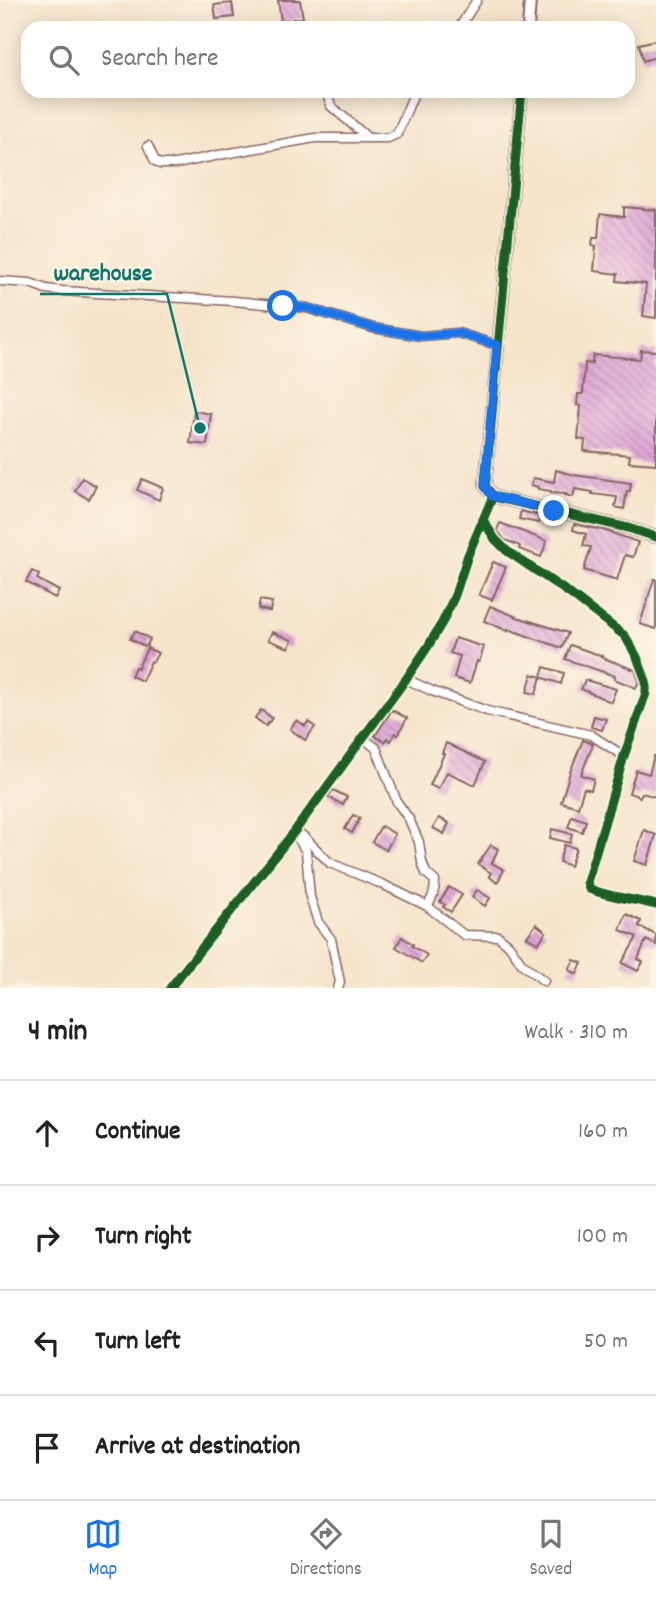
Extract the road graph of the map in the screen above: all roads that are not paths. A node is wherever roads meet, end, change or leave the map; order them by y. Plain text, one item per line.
1 (477, 0) edge
2 (530, 0) edge
3 (463, 21) edge
4 (528, 21) edge
5 (328, 98) edge
6 (412, 98) edge
7 (521, 98) edge
8 (368, 138) junction
9 (148, 146) dead end
10 (0, 281) edge
11 (497, 345) junction
12 (492, 496) junction
13 (483, 520) junction
14 (656, 537) edge
15 (406, 679) junction
16 (363, 738) junction
17 (624, 756) junction
18 (294, 832) junction
19 (656, 905) edge
20 (427, 906) junction
21 (544, 981) dead end
22 (170, 988) edge
23 (338, 988) edge

1 - 3 street
2 - 4 street
5 - 8 street
6 - 8 street
7 - 11 street
8 - 9 street
10 - 11 street
11 - 12 street
12 - 13 street
12 - 14 street
13 - 15 street
13 - 17 street
15 - 16 street
15 - 17 street
16 - 18 street
16 - 20 street
17 - 19 street
18 - 20 street
18 - 22 street
18 - 23 street
20 - 21 street

